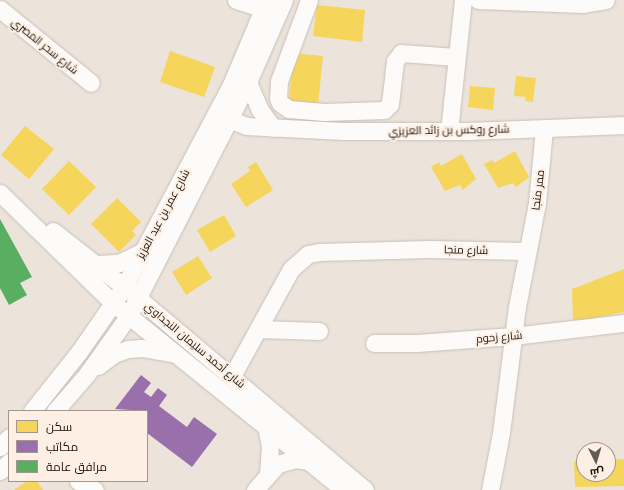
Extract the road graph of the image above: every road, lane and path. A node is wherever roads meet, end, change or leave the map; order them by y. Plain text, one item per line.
1 (236, 0) edge
2 (284, 0) edge
3 (309, 0) edge
4 (463, 0) edge
5 (478, 0) edge
6 (606, 0) edge
7 (266, 4) edge
8 (0, 9) edge
9 (456, 57) junction
10 (248, 82) junction
11 (91, 83) dead end
12 (229, 119) junction
13 (624, 125) edge
14 (273, 128) junction
15 (544, 129) junction
16 (449, 131) junction
17 (0, 193) edge
18 (18, 208) junction
19 (144, 251) junction
20 (527, 251) junction
21 (97, 264) junction
22 (124, 287) junction
23 (138, 298) junction
24 (113, 303) junction
25 (129, 315) junction
26 (624, 323) edge
27 (258, 329) junction
28 (319, 332) dead end
29 (513, 336) junction
30 (374, 343) dead end
31 (180, 355) junction
32 (87, 374) junction
33 (232, 376) junction
34 (33, 410) edge
35 (56, 410) edge
36 (266, 426) junction
37 (8, 438) edge
38 (0, 447) edge
39 (308, 461) junction
40 (8, 463) edge
41 (0, 471) edge
42 (268, 474) junction
43 (80, 482) edge
44 (94, 490) edge
45 (255, 490) edge
46 (344, 490) edge
47 (365, 490) edge
48 (490, 490) edge

1 - 7 street
2 - 10 street, شارع عمر بن عبد العزيز
3 - 9 street
4 - 9 street
5 - 6 street
7 - 19 street, شارع عمر بن عبد العزيز
8 - 11 street, شارع سحر المصري
9 - 16 street
10 - 12 street, شارع عمر بن عبد العزيز
10 - 14 street
12 - 14 street, شارع روكس بن زائد العزيزي
12 - 23 street, شارع عمر بن عبد العزيز
13 - 15 street, شارع روكس بن زائد العزيزي
14 - 16 street, شارع روكس بن زائد العزيزي
15 - 16 street, شارع روكس بن زائد العزيزي
15 - 20 street, ممر منجا
17 - 18 street, شارع أحمد سليمان النجداوي
18 - 21 street, شارع أحمد سليمان النجداوي
18 - 24 street, شارع أحمد سليمان النجداوي
19 - 21 street
19 - 22 street, شارع عمر بن عبد العزيز
20 - 27 street, شارع منجا
20 - 29 street
21 - 22 street, شارع أحمد سليمان النجداوي
22 - 23 street, شارع أحمد سليمان النجداوي
22 - 24 street, شارع عمر بن عبد العزيز
23 - 25 street, شارع عمر بن عبد العزيز
23 - 33 street, شارع أحمد سليمان النجداوي
24 - 25 street, شارع أحمد سليمان النجداوي
24 - 34 street, شارع عمر بن عبد العزيز
25 - 31 street, شارع أحمد سليمان النجداوي
25 - 32 street, شارع عمر بن عبد العزيز
26 - 29 street, شارع زحوم
27 - 28 street
27 - 33 street, شارع منجا
29 - 30 street, شارع زحوم
29 - 48 street
31 - 32 street
31 - 36 street, شارع أحمد سليمان النجداوي
32 - 35 street, شارع عمر بن عبد العزيز
33 - 47 street, شارع أحمد سليمان النجداوي
36 - 39 street, شارع أحمد سليمان النجداوي
36 - 42 street
37 - 38 street
39 - 42 street
39 - 46 street, شارع أحمد سليمان النجداوي
40 - 41 street
42 - 45 street
43 - 44 street

